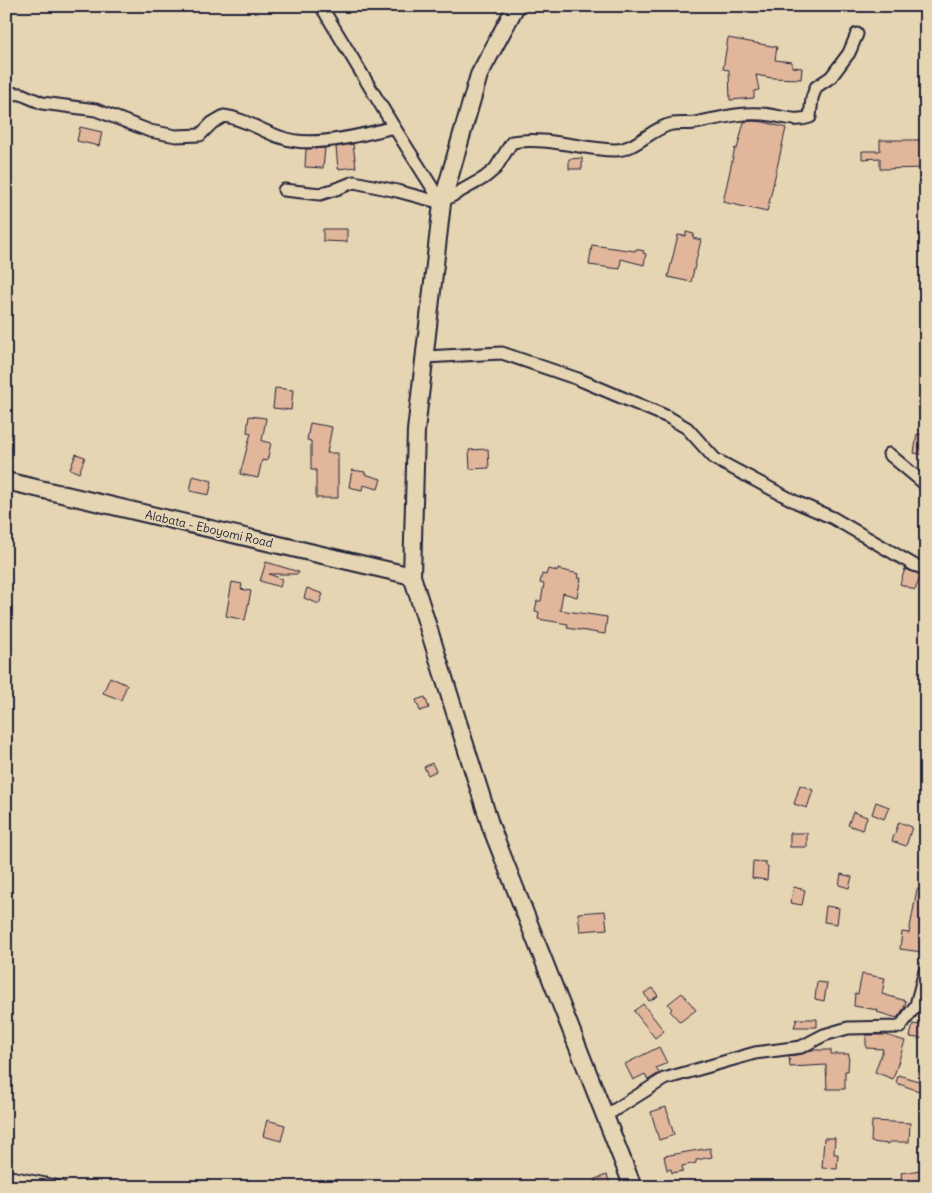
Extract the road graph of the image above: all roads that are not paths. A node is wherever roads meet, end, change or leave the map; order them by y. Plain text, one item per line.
1 (321, 6) edge
2 (516, 6) edge
3 (857, 34) dead end
4 (6, 93) edge
5 (394, 128) junction
6 (284, 190) dead end
7 (442, 202) junction
8 (424, 358) junction
9 (890, 454) dead end
10 (6, 481) edge
11 (926, 485) edge
12 (926, 569) edge
13 (412, 576) junction
14 (926, 967) edge
15 (605, 1116) junction
16 (6, 1176) edge
17 (60, 1187) edge
18 (633, 1187) edge

1 - 5 street
2 - 7 main road
3 - 7 street
4 - 5 street
5 - 7 street
6 - 7 street
7 - 8 main road
8 - 12 street
8 - 13 main road
9 - 11 street
10 - 13 main road, Alabata - Eboyomi Road
13 - 15 main road
14 - 15 street
15 - 18 main road
16 - 17 street

